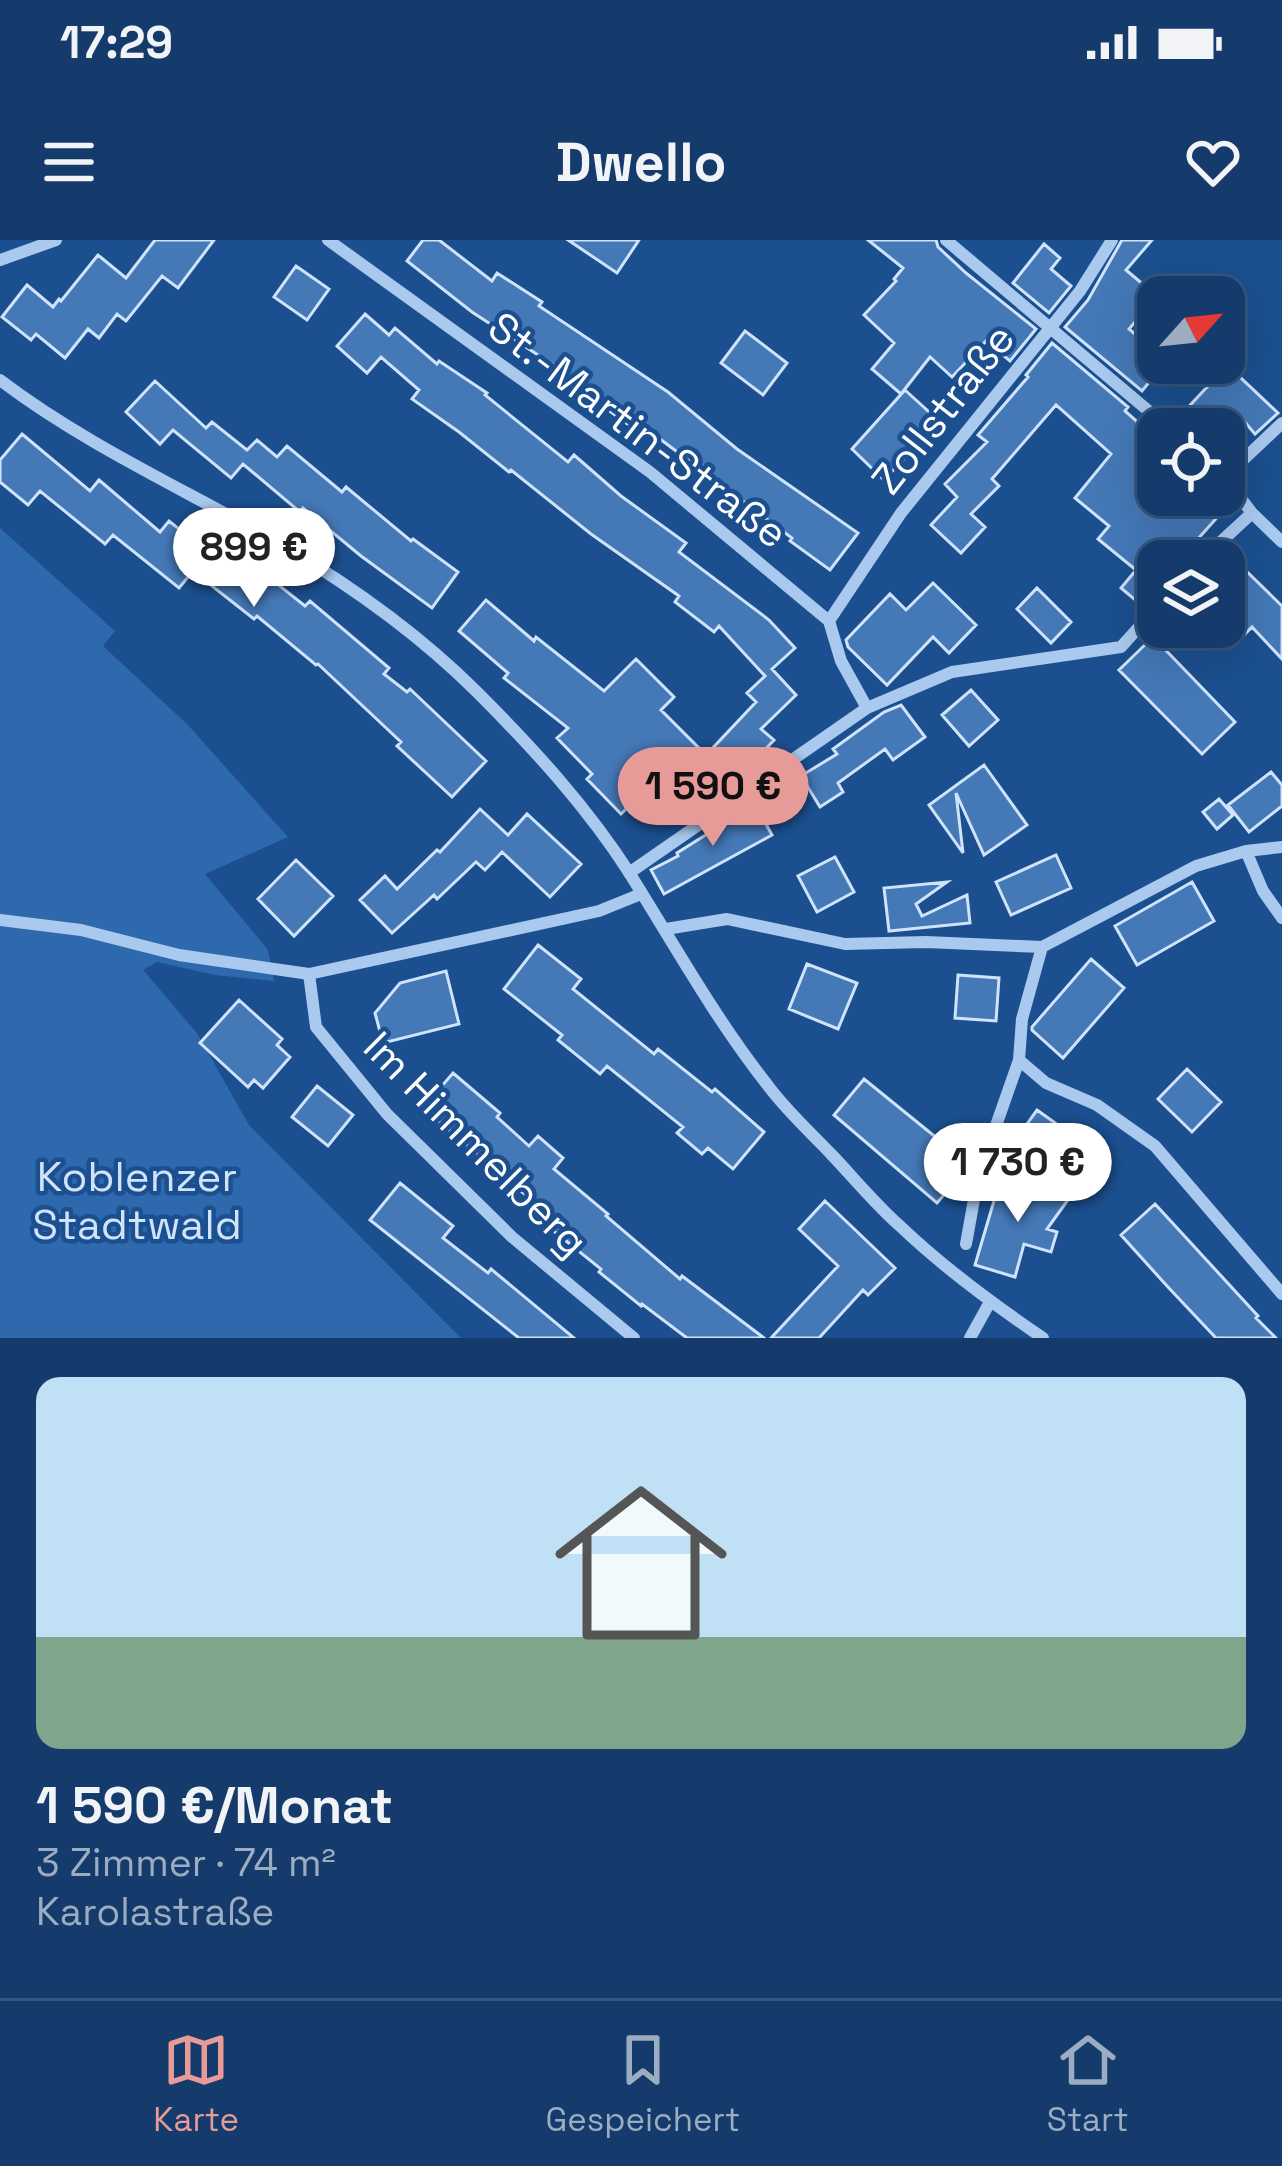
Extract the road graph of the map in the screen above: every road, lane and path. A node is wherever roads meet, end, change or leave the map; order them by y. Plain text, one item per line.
1 (56, 240) edge
2 (328, 240) edge
3 (946, 240) edge
4 (1112, 240) edge
5 (0, 260) edge
6 (1050, 326) junction
7 (0, 380) edge
8 (1145, 408) edge
9 (1282, 423) edge
10 (1245, 458) edge
11 (1245, 504) edge
12 (1252, 513) junction
13 (1223, 540) edge
14 (1282, 542) edge
15 (829, 621) junction
16 (1137, 629) edge
17 (867, 708) junction
18 (1282, 847) edge
19 (1246, 851) junction
20 (629, 873) junction
21 (641, 894) junction
22 (1282, 918) edge
23 (0, 920) edge
24 (666, 929) junction
25 (1042, 947) junction
26 (309, 974) junction
27 (1019, 1060) junction
28 (966, 1244) dead end
29 (1282, 1294) edge
30 (991, 1302) junction
31 (634, 1338) edge
32 (970, 1338) edge
33 (1043, 1338) edge

1 - 5 street
2 - 15 street, St.-Martin-Straße
3 - 6 street
4 - 6 street, Zollstraße
6 - 8 street
6 - 15 street, Zollstraße
7 - 20 street
9 - 10 street
11 - 12 street
12 - 13 street
12 - 14 street
15 - 17 street, St.-Martin-Straße
16 - 17 street
17 - 20 street
18 - 19 street
19 - 22 street
19 - 25 street
20 - 21 street
21 - 24 street
21 - 26 street
23 - 26 street
24 - 25 street
24 - 30 street
25 - 27 street
26 - 31 street, Im Himmelberg
27 - 28 street
27 - 29 street
30 - 32 street
30 - 33 street

